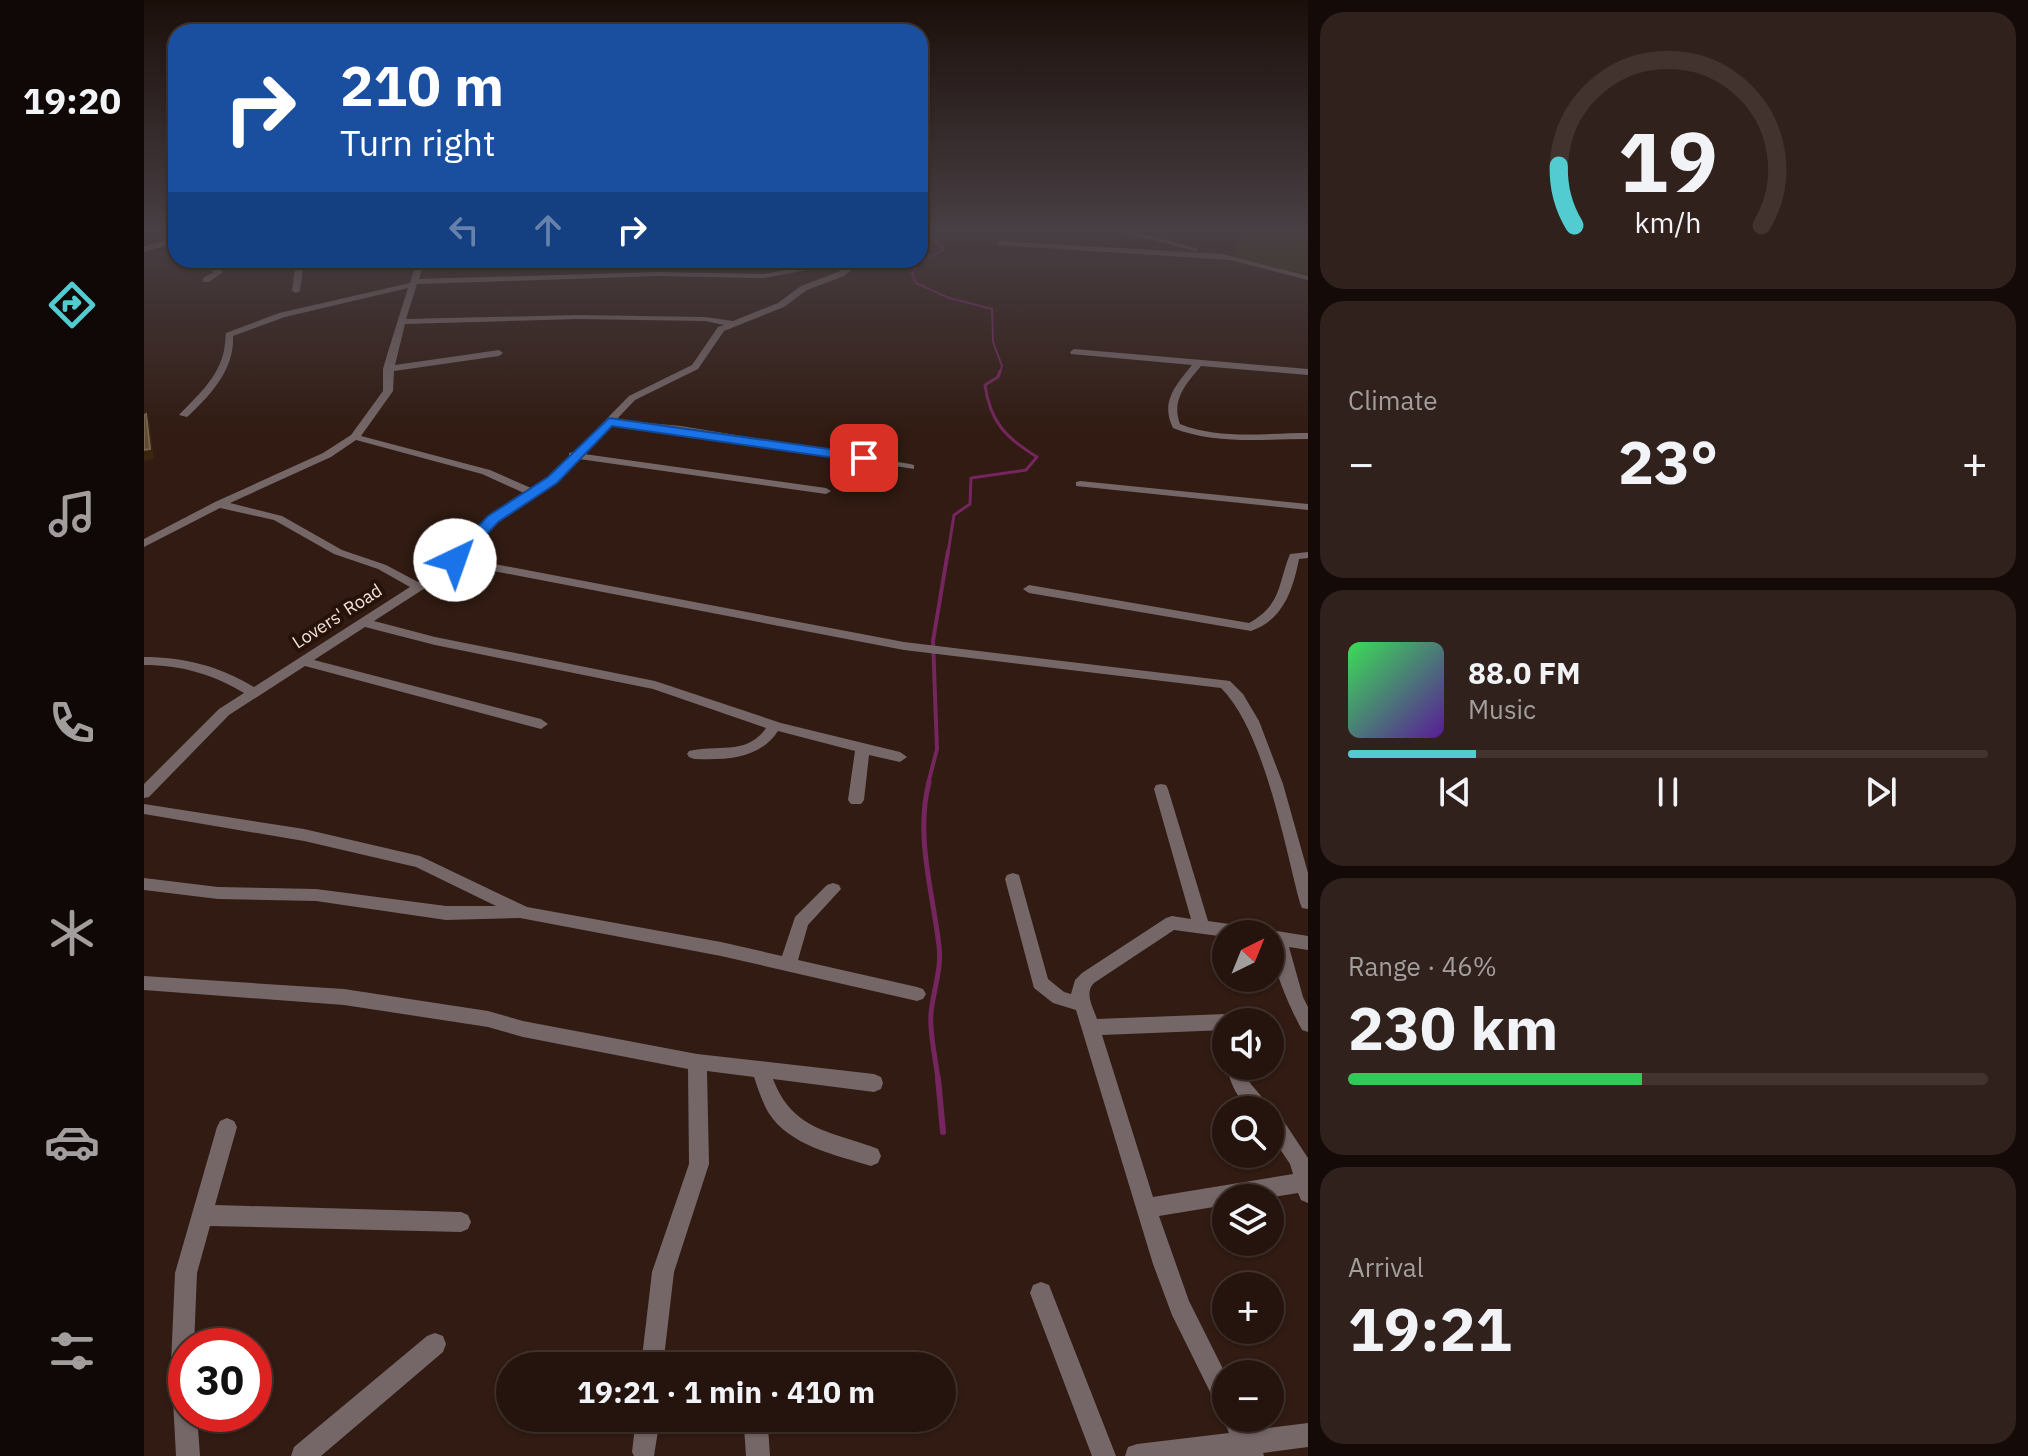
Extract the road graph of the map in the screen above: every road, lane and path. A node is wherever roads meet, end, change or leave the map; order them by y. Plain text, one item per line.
1 (352, 298) edge
2 (409, 298) edge
3 (789, 298) edge
4 (402, 322) junction
5 (730, 323) junction
6 (1074, 352) dead end
7 (499, 353) dead end
8 (1198, 363) junction
9 (388, 369) junction
10 (1308, 372) edge
11 (184, 415) dead end
12 (609, 422) junction
13 (1308, 436) edge
14 (355, 437) junction
15 (573, 455) junction
16 (910, 467) dead end
17 (1080, 484) dead end
18 (826, 491) dead end
19 (533, 493) junction
20 (219, 504) junction
21 (1308, 507) edge
22 (144, 544) edge
23 (1308, 555) edge
24 (455, 560) junction
25 (417, 586) junction
26 (1029, 589) dead end
27 (363, 622) junction
28 (144, 661) edge
29 (302, 661) junction
30 (253, 692) junction
31 (541, 724) dead end
32 (774, 726) junction
33 (863, 748) junction
34 (694, 754) dead end
35 (900, 757) dead end
36 (1161, 789) dead end
37 (144, 793) edge
38 (856, 800) dead end
39 (144, 809) edge
40 (1013, 879) dead end
41 (144, 884) edge
42 (833, 889) dead end
43 (1308, 903) edge
44 (524, 913) junction
45 (1201, 926) junction
46 (1212, 928) edge
47 (1284, 939) edge
48 (1308, 943) edge
49 (788, 965) junction
50 (1284, 968) edge
51 (144, 983) edge
52 (917, 994) dead end
53 (1083, 1004) junction
54 (1212, 1023) edge
55 (1308, 1024) edge
56 (1093, 1027) junction
57 (697, 1062) junction
58 (760, 1070) junction
59 (874, 1083) dead end
60 (227, 1127) dead end
61 (1284, 1138) edge
62 (871, 1156) dead end
63 (1306, 1188) edge
64 (1146, 1208) junction
65 (202, 1215) junction
66 (461, 1222) dead end
67 (1041, 1293) dead end
68 (435, 1344) dead end
69 (654, 1352) edge
70 (1212, 1372) edge
71 (646, 1432) edge
72 (756, 1432) edge
73 (1308, 1435) edge
74 (1250, 1450) edge
75 (644, 1452) dead end
76 (188, 1456) edge
77 (303, 1456) edge
78 (758, 1456) edge
79 (1104, 1456) edge
80 (1137, 1456) edge

1 - 11 street
2 - 4 street
3 - 5 street, Lovers' Road
4 - 5 street
4 - 9 street
5 - 12 street, Lovers' Road
6 - 8 street
7 - 9 street
8 - 10 street
8 - 13 street
9 - 14 street
12 - 15 street, Lovers' Road
12 - 16 street
14 - 19 street
14 - 20 street
15 - 18 street
15 - 19 street, Lovers' Road
17 - 21 street
19 - 24 street, Lovers' Road
20 - 22 street
20 - 25 street
23 - 26 street
24 - 25 street, Lovers' Road
24 - 43 street
25 - 27 street, Lovers' Road
27 - 29 street, Lovers' Road
27 - 32 street
28 - 30 street
29 - 30 street, Lovers' Road
29 - 31 street
30 - 37 street, Lovers' Road
32 - 33 street
32 - 34 street
33 - 35 street
33 - 38 street
36 - 45 street
39 - 44 street
40 - 53 street
41 - 44 street
42 - 49 street
44 - 49 street
45 - 46 street
45 - 53 street
47 - 48 street
49 - 52 street
50 - 55 street
51 - 57 street
53 - 56 street
54 - 56 street
56 - 64 street
57 - 58 street
57 - 69 street
58 - 59 street
58 - 62 street
60 - 65 street
61 - 63 street
63 - 64 street
64 - 70 street
65 - 66 street
65 - 76 street
67 - 79 street
68 - 77 street
71 - 75 street
72 - 78 street
73 - 74 street
74 - 80 street

